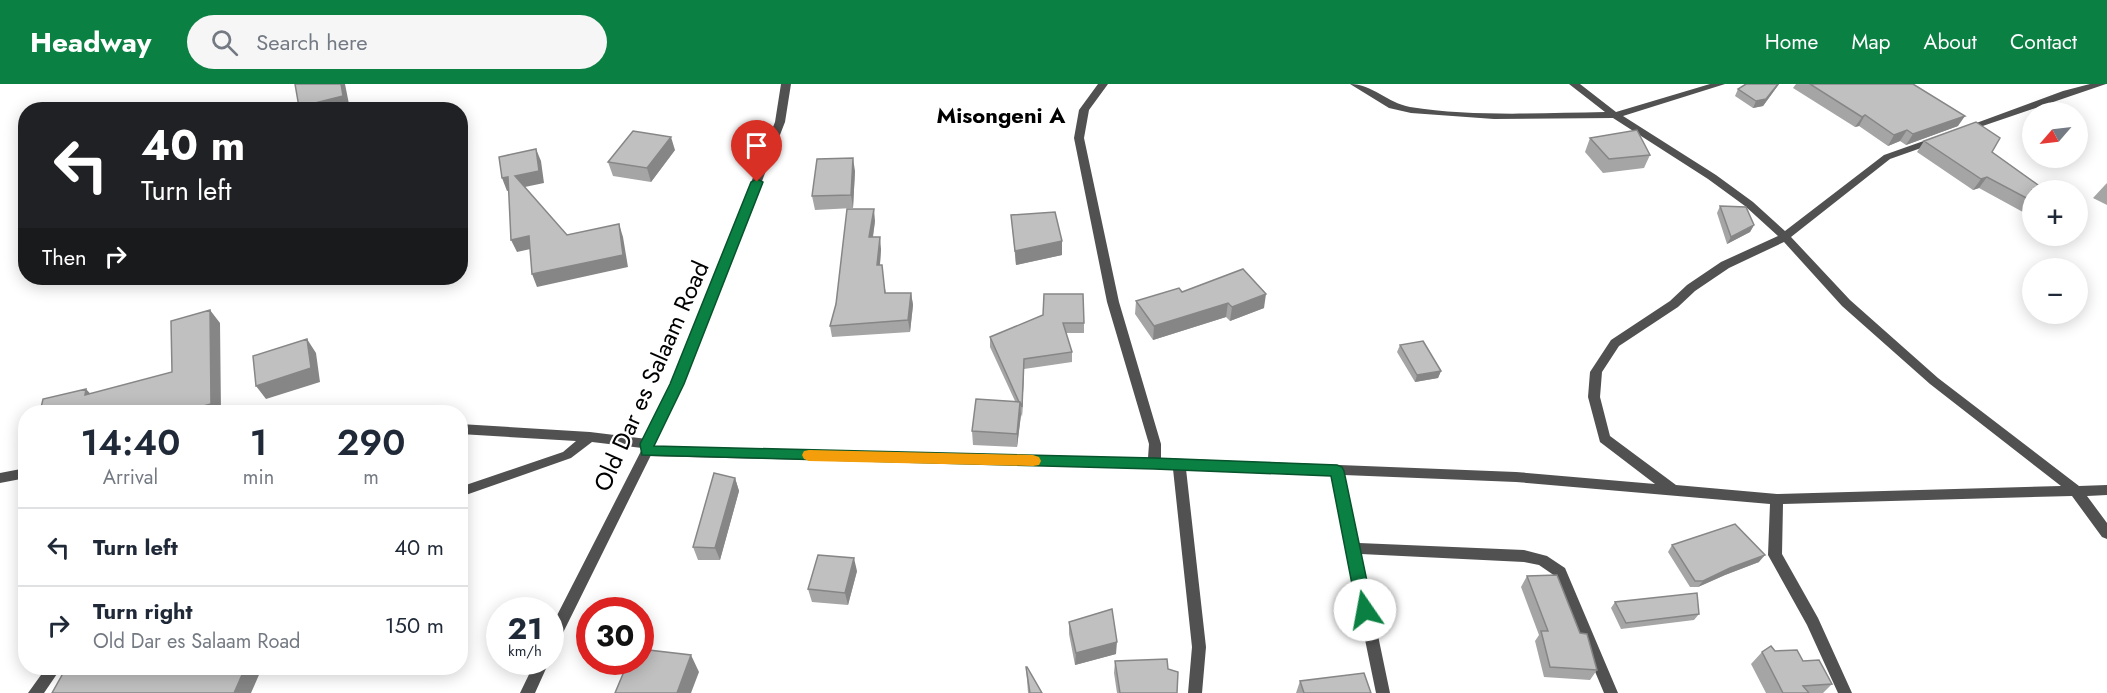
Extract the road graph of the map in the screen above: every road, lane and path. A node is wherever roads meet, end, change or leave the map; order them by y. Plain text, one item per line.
1 (786, 84) edge
2 (1103, 84) edge
3 (1355, 84) edge
4 (1574, 84) edge
5 (1720, 84) edge
6 (2098, 85) edge
7 (2107, 93) edge
8 (1614, 115) junction
9 (1954, 133) edge
10 (1943, 137) edge
11 (1785, 237) junction
12 (468, 429) edge
13 (590, 437) junction
14 (647, 448) junction
15 (1154, 463) junction
16 (1179, 466) junction
17 (1337, 471) junction
18 (18, 475) edge
19 (0, 478) edge
20 (468, 489) edge
21 (1672, 489) junction
22 (2074, 490) junction
23 (2107, 490) edge
24 (1777, 499) junction
25 (2107, 533) edge
26 (1353, 548) junction
27 (564, 616) edge
28 (48, 675) edge
29 (536, 675) edge
30 (34, 693) edge
31 (527, 693) edge
32 (1195, 693) edge
33 (1383, 693) edge
34 (1611, 693) edge
35 (1845, 693) edge

1 - 14 street, Old Dar es Salaam Road
2 - 15 street
3 - 8 street
4 - 8 street
5 - 8 street
6 - 7 street
6 - 9 street
8 - 11 street
10 - 11 street
11 - 21 street
11 - 22 street
12 - 13 street
13 - 14 street
13 - 20 street
14 - 15 street
14 - 27 street, Old Dar es Salaam Road
15 - 16 street
16 - 17 street
16 - 32 street
17 - 21 street
17 - 26 street
18 - 19 street
21 - 24 street
22 - 23 street
22 - 24 street
22 - 25 street
24 - 35 street
26 - 33 street
26 - 34 street
28 - 30 street
29 - 31 street

